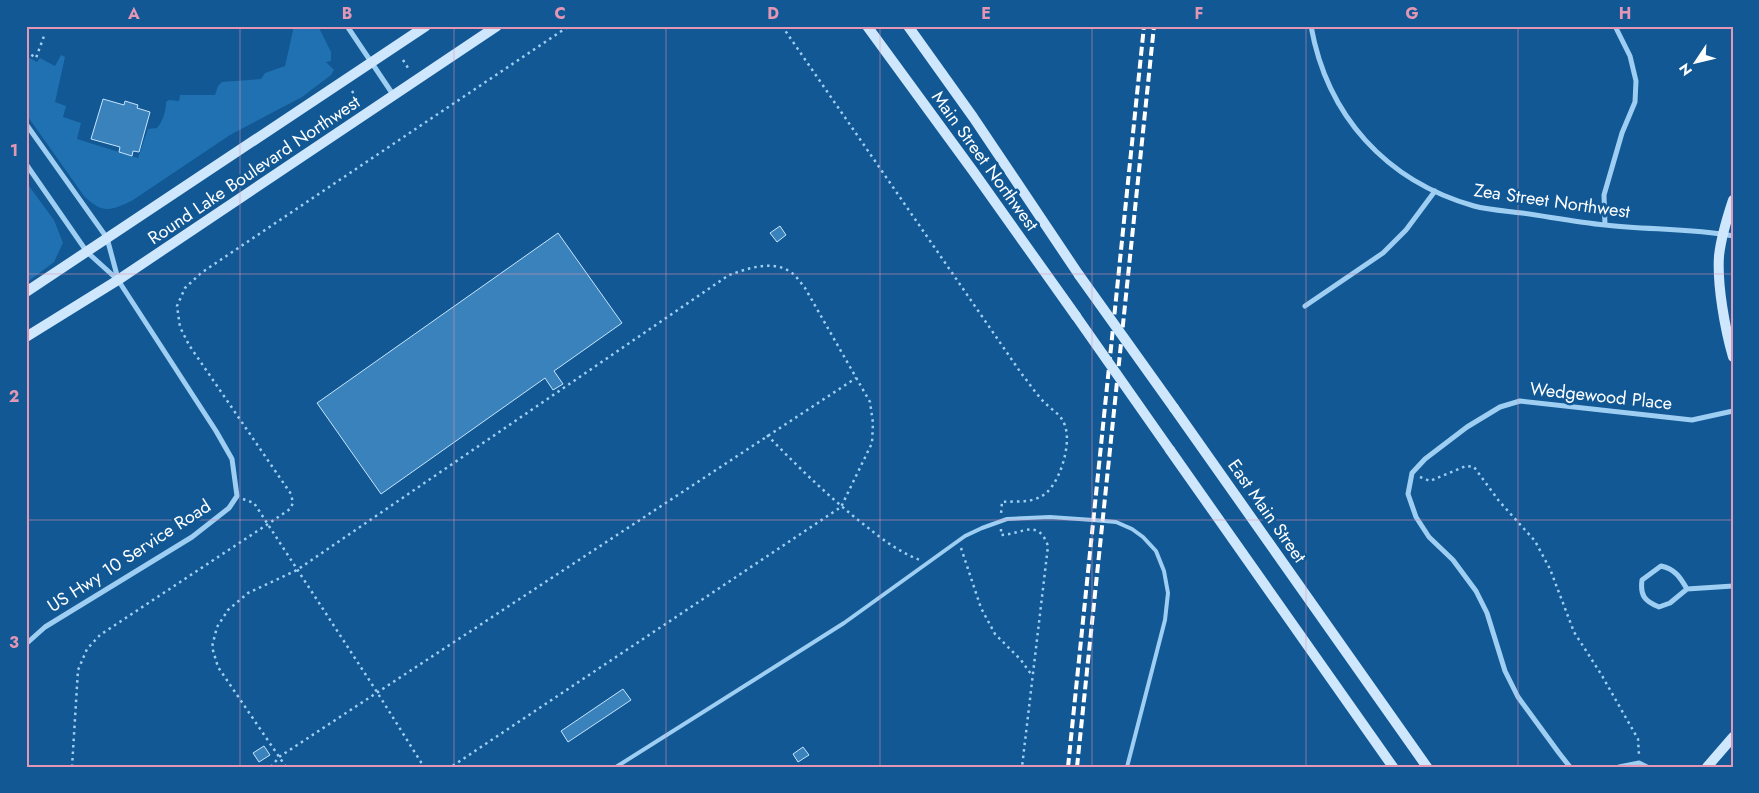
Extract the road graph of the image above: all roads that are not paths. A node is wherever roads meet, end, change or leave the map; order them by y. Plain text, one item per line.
1 (347, 26) edge
2 (426, 26) edge
3 (497, 26) edge
4 (867, 26) edge
5 (908, 26) edge
6 (1311, 26) edge
7 (1615, 26) edge
8 (370, 63) junction
9 (394, 96) junction
10 (26, 124) edge
11 (26, 164) edge
12 (1435, 192) junction
13 (1733, 200) edge
14 (1605, 225) junction
15 (1728, 235) edge
16 (106, 238) junction
17 (87, 252) junction
18 (1079, 275) joint
19 (118, 280) junction
20 (26, 292) edge
21 (1305, 306) dead end
22 (26, 338) edge
23 (1733, 356) edge
24 (1733, 412) edge
25 (1733, 586) edge
26 (1687, 589) junction
27 (26, 644) edge
28 (1733, 737) edge
29 (616, 767) edge
30 (1127, 767) edge
31 (1394, 767) edge
32 (1427, 767) edge
33 (1570, 767) edge
34 (1619, 767) edge
35 (1647, 767) edge
36 (1707, 767) edge

1 - 8 street
2 - 8 main road, Round Lake Boulevard Northwest
3 - 9 main road, Round Lake Boulevard Northwest
4 - 31 main road, Main Street Northwest, bridge
5 - 18 main road, Main Street Northwest
6 - 12 street, Zea Street Northwest
7 - 14 street
8 - 9 street
8 - 16 main road, Round Lake Boulevard Northwest
9 - 19 main road, Round Lake Boulevard Northwest
10 - 16 street
11 - 17 street
12 - 14 street, Zea Street Northwest
12 - 21 street
13 - 15 main road
14 - 15 street, Zea Street Northwest
15 - 23 main road
16 - 17 main road, Round Lake Boulevard Northwest
16 - 19 street
17 - 19 street
17 - 20 main road, Round Lake Boulevard Northwest
18 - 32 main road, East Main Street, bridge
19 - 22 main road, Round Lake Boulevard Northwest
19 - 27 street, US Hwy 10 Service Road
24 - 33 street, Wedgewood Place
25 - 26 street
26 - 26 street
28 - 36 main road
29 - 30 lane
34 - 35 street

